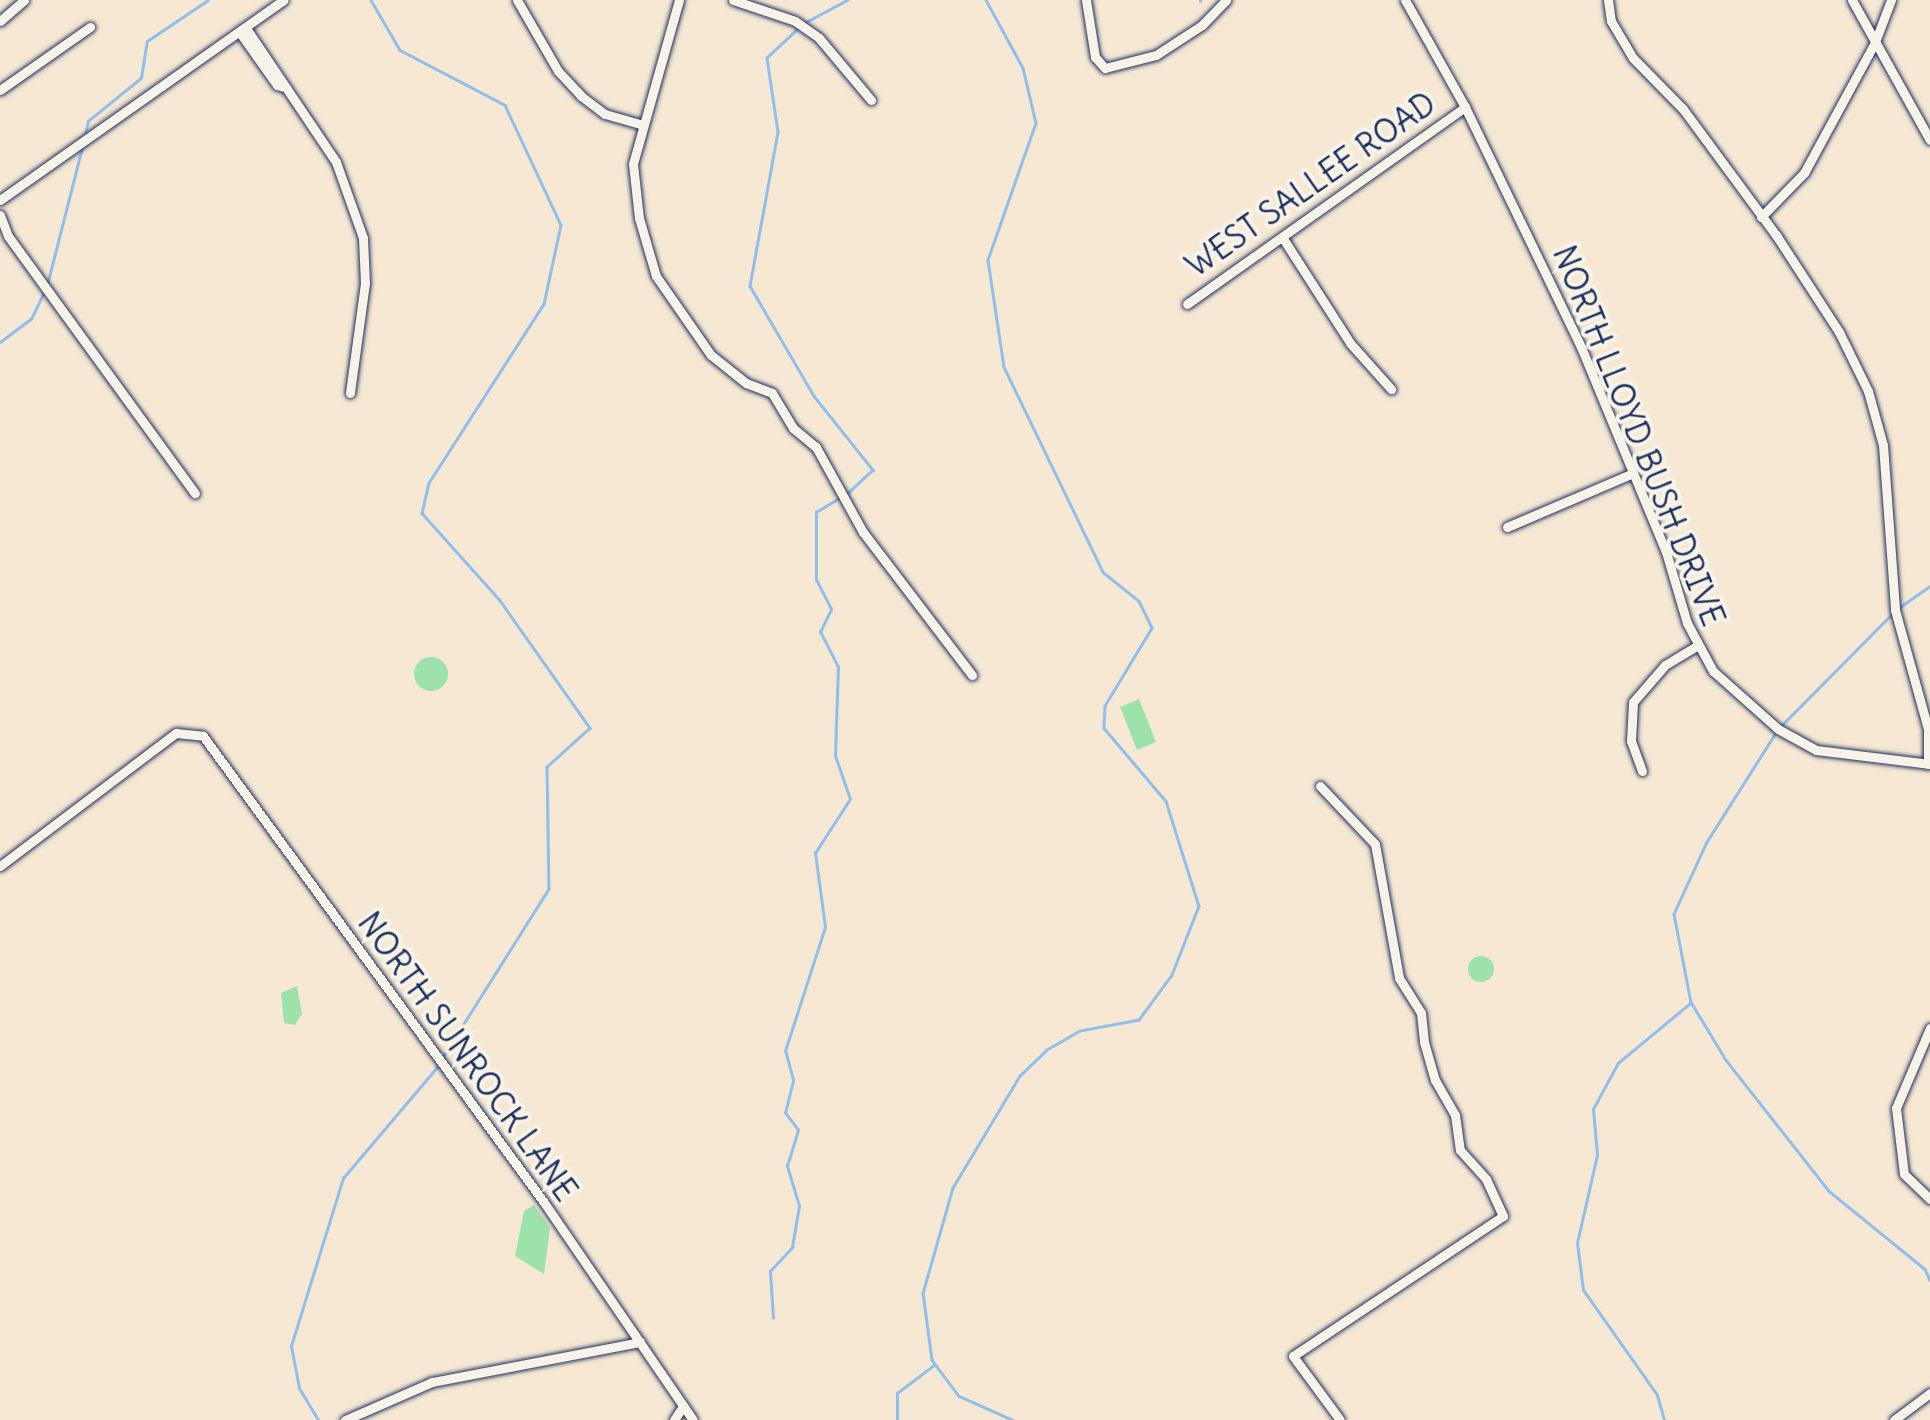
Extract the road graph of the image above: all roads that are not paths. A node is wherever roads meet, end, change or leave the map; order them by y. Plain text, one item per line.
1 (24, 0) edge
2 (284, 0) edge
3 (517, 0) edge
4 (679, 0) edge
5 (734, 0) edge
6 (1086, 0) edge
7 (1226, 0) edge
8 (1404, 0) edge
9 (1608, 0) edge
10 (1852, 0) edge
11 (1890, 0) edge
12 (0, 21) edge
13 (90, 27) dead end
14 (243, 30) junction
15 (1876, 42) junction
16 (0, 90) edge
17 (871, 100) dead end
18 (1464, 107) junction
19 (643, 125) junction
20 (1930, 140) edge
21 (0, 200) edge
22 (0, 215) edge
23 (1762, 217) junction
24 (1284, 240) junction
25 (1187, 304) dead end
26 (1391, 389) dead end
27 (350, 393) dead end
28 (1634, 474) junction
29 (195, 492) dead end
30 (1507, 527) dead end
31 (1697, 646) junction
32 (972, 675) dead end
33 (1929, 764) edge
34 (1642, 771) dead end
35 (1320, 786) dead end
36 (0, 866) edge
37 (1930, 1028) edge
38 (1930, 1199) edge
39 (640, 1342) junction
40 (1930, 1394) edge
41 (683, 1406) junction
42 (346, 1420) edge
43 (674, 1420) edge
44 (694, 1420) edge
45 (1340, 1420) edge
46 (1894, 1420) edge

1 - 12 street
2 - 14 street
3 - 19 street
4 - 19 street
5 - 17 street
6 - 7 street
8 - 18 street, NORTH LLOYD BUSH DRIVE
9 - 23 street
10 - 15 street
11 - 15 street
13 - 16 street
14 - 21 street
14 - 27 street
15 - 20 street
15 - 23 street
18 - 24 street, WEST SALLEE ROAD
18 - 28 street, NORTH LLOYD BUSH DRIVE
19 - 32 street
22 - 29 street
23 - 33 street
24 - 25 street, WEST SALLEE ROAD
24 - 26 street
28 - 30 street
28 - 31 street, NORTH LLOYD BUSH DRIVE
31 - 33 street, NORTH LLOYD BUSH DRIVE
31 - 34 street
35 - 45 street
36 - 39 street, NORTH SUNROCK LANE
37 - 38 street
39 - 41 street, NORTH SUNROCK LANE
39 - 42 street
40 - 46 street
41 - 43 street
41 - 44 street, NORTH SUNROCK LANE

